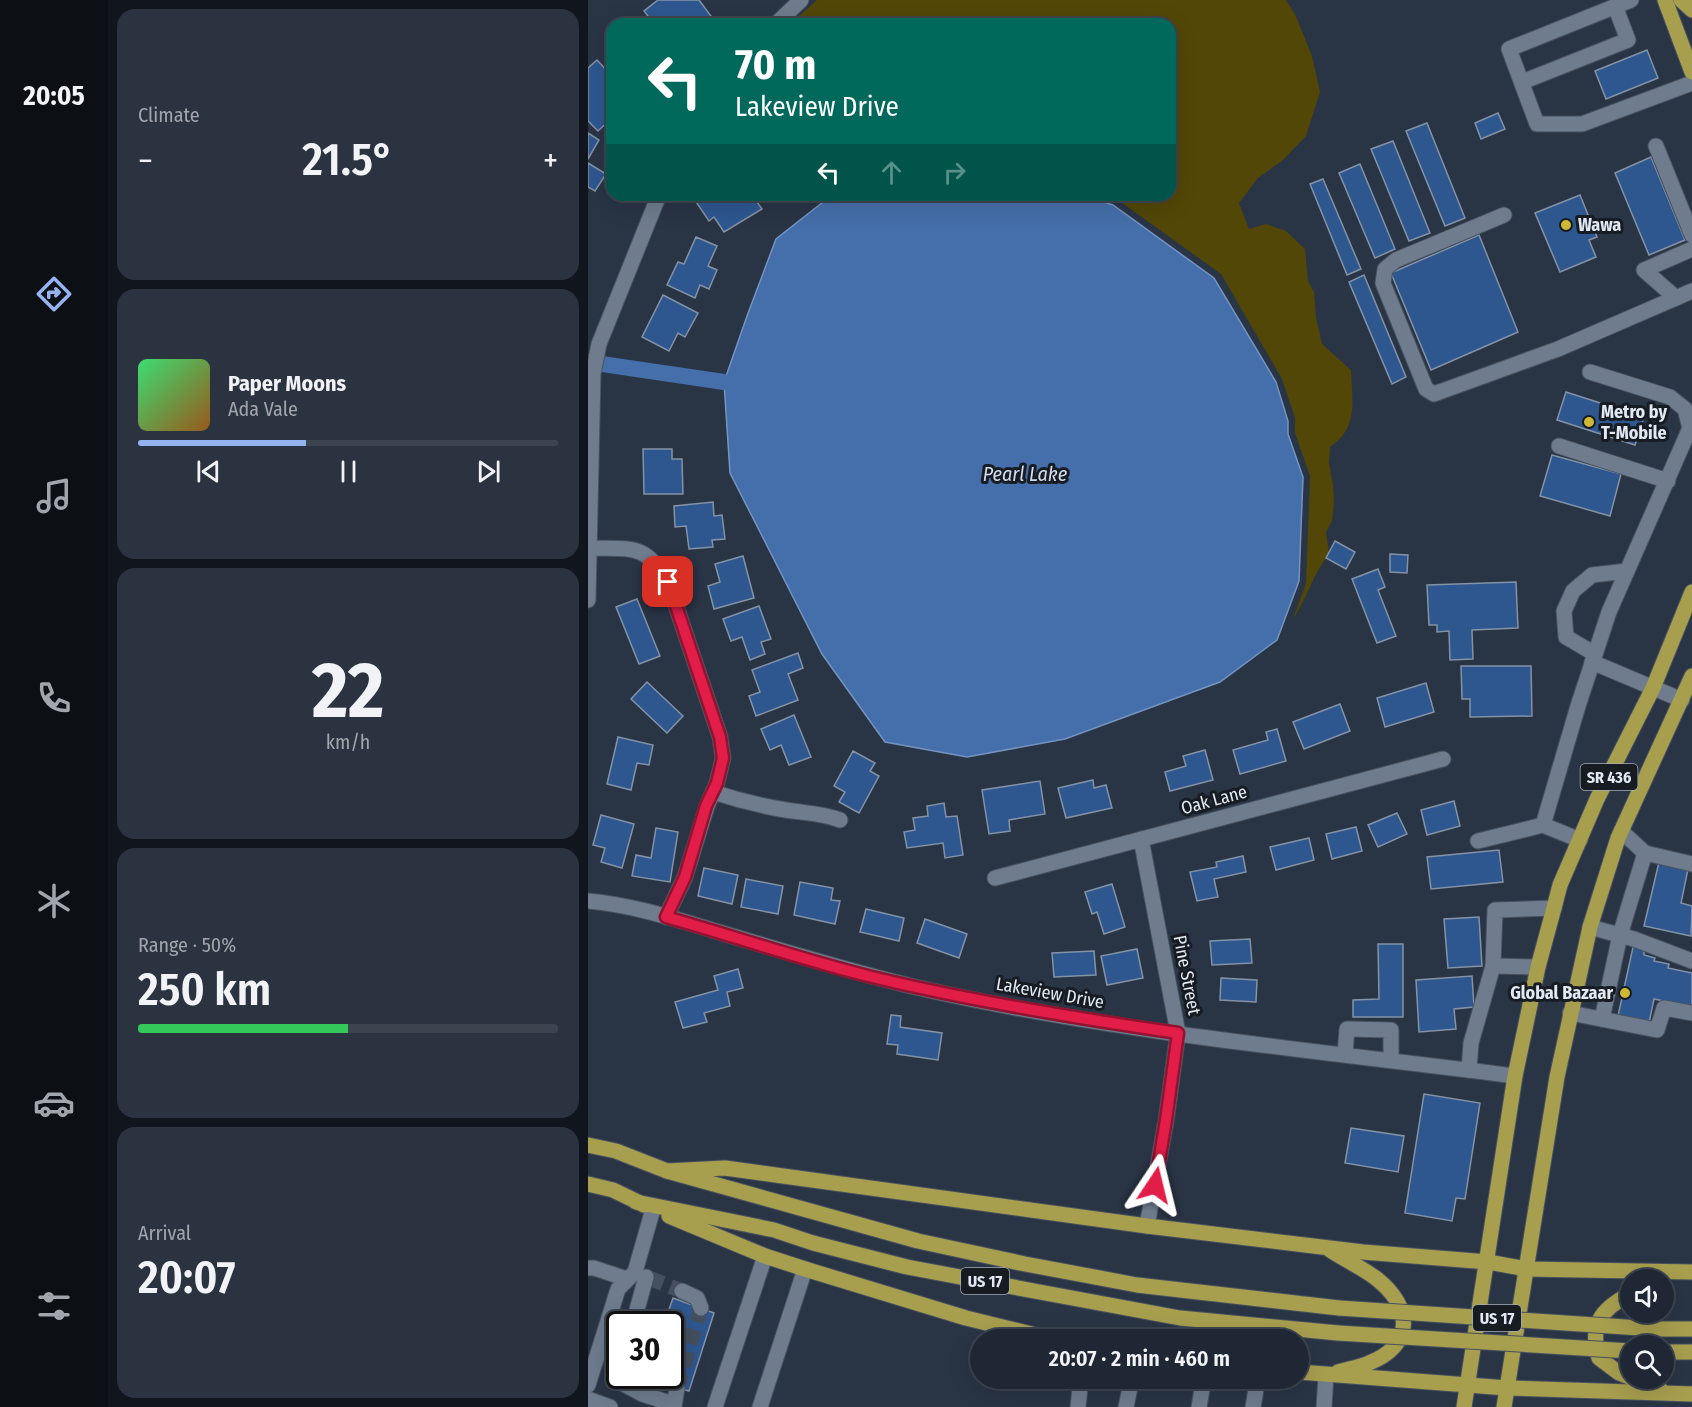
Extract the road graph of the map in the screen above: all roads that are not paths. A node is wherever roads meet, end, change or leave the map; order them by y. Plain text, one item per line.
1 (801, 0) edge
2 (1631, 0) edge
3 (1665, 0) edge
4 (1681, 0) edge
5 (1615, 6) junction
6 (1692, 10) edge
7 (782, 18) edge
8 (1692, 72) edge
9 (1521, 82) junction
10 (1692, 83) edge
11 (1656, 146) dead end
12 (657, 201) edge
13 (1504, 215) dead end
14 (1692, 235) edge
15 (1692, 249) edge
16 (1692, 291) edge
17 (1676, 298) junction
18 (1590, 372) dead end
19 (1559, 446) dead end
20 (1668, 481) junction
21 (590, 548) junction
22 (1627, 571) junction
23 (1692, 592) edge
24 (588, 600) edge
25 (1594, 658) junction
26 (1692, 676) edge
27 (1653, 688) junction
28 (1682, 700) junction
29 (1443, 759) dead end
30 (713, 792) junction
31 (840, 820) dead end
32 (1543, 825) junction
33 (1621, 831) junction
34 (1141, 839) junction
35 (1580, 840) junction
36 (1478, 841) dead end
37 (1645, 853) junction
38 (1692, 864) edge
39 (994, 878) dead end
40 (588, 901) edge
41 (1554, 908) junction
42 (666, 917) junction
43 (1590, 927) junction
44 (1620, 935) junction
45 (1692, 961) edge
46 (1493, 966) junction
47 (1538, 967) junction
48 (1570, 1012) junction
49 (1692, 1013) edge
50 (1602, 1019) junction
51 (1178, 1033) junction
52 (1345, 1054) junction
53 (1391, 1060) junction
54 (1469, 1070) junction
55 (1515, 1076) junction
56 (588, 1145) edge
57 (667, 1171) junction
58 (588, 1184) edge
59 (636, 1202) junction
60 (652, 1209) junction
61 (1147, 1226) junction
62 (1325, 1247) junction
63 (765, 1256) junction
64 (1488, 1262) junction
65 (588, 1268) edge
66 (805, 1269) junction
67 (1527, 1269) junction
68 (1690, 1272) edge
69 (639, 1277) junction
70 (1674, 1277) edge
71 (682, 1292) tunnel mouth
72 (1620, 1299) edge
73 (702, 1308) dead end
74 (635, 1311) edge
75 (1011, 1329) edge
76 (1692, 1329) edge
77 (1620, 1350) edge
78 (1674, 1352) edge
79 (1692, 1352) edge
80 (1309, 1373) edge
81 (1326, 1375) junction
82 (588, 1385) edge
83 (1467, 1386) junction
84 (1507, 1388) junction
85 (633, 1389) edge
86 (677, 1389) tunnel mouth
87 (1080, 1389) edge
88 (1130, 1389) edge
89 (1202, 1389) edge
90 (1256, 1389) edge
91 (1692, 1394) edge
92 (1676, 1395) junction
93 (588, 1399) edge
94 (674, 1406) edge
95 (610, 1407) edge
96 (715, 1407) edge
97 (760, 1407) edge
98 (1078, 1407) edge
99 (1126, 1407) edge
100 (1199, 1407) edge
101 (1253, 1407) edge
102 (1324, 1407) edge
103 (1464, 1407) edge
104 (1504, 1407) edge

1 - 7 street
2 - 5 street
3 - 8 main road
4 - 6 main road
5 - 9 street
5 - 9 street
9 - 10 street
11 - 14 street
12 - 21 street
13 - 17 street
15 - 17 street
16 - 17 street
18 - 20 street
19 - 20 street
20 - 22 street
21 - 24 street
21 - 30 street
22 - 25 street
22 - 25 street
23 - 27 main road, SR 436
25 - 27 street
25 - 32 street
26 - 28 main road, SR 436
27 - 28 street
27 - 35 main road, SR 436
28 - 33 main road, SR 436
29 - 34 street, Oak Lane
30 - 31 street
30 - 42 street
32 - 35 street
32 - 36 street
33 - 37 street
33 - 43 main road, SR 436
34 - 39 street, Oak Lane
34 - 51 street, Pine Street
35 - 41 main road, SR 436
37 - 38 street
37 - 44 street
40 - 42 street, Lakeview Drive
41 - 46 street
41 - 47 main road, SR 436
42 - 51 street, Lakeview Drive
43 - 44 street
43 - 48 main road, SR 436
44 - 45 street
44 - 50 street
46 - 47 street
46 - 54 street
47 - 55 main road, SR 436
48 - 50 street
48 - 67 main road, SR 436
49 - 50 street
51 - 52 street, Lakeview Drive
51 - 61 street, Pine Street
52 - 53 street, Lakeview Drive
52 - 53 street
53 - 54 street, Lakeview Drive
54 - 55 street, Lakeview Drive
55 - 64 main road, SR 436
56 - 57 main road, US 17
57 - 61 main road
57 - 76 main road, US 17, bridge
58 - 59 main road, US 17
59 - 60 main road
59 - 77 main road, US 17, bridge
60 - 63 main road
60 - 69 street
61 - 62 main road
62 - 64 main road
62 - 81 main road
63 - 66 main road
63 - 96 street
64 - 67 main road
64 - 83 main road, SR 436
65 - 69 street
66 - 75 main road
66 - 97 street
67 - 68 main road
67 - 84 main road, SR 436
68 - 70 main road
69 - 74 street
69 - 82 street
71 - 73 street
72 - 92 main road
78 - 79 main road
80 - 81 main road
81 - 83 main road
81 - 102 street
83 - 84 main road
83 - 103 main road, SR 436
84 - 92 main road
84 - 104 main road, SR 436
85 - 94 street
86 - 94 street
87 - 98 street
88 - 99 street
89 - 100 street
90 - 101 street
91 - 92 main road
93 - 95 street

